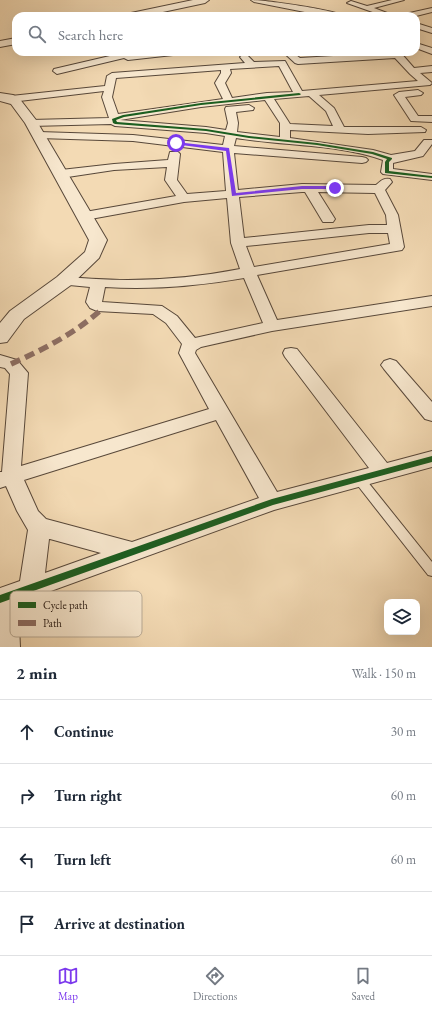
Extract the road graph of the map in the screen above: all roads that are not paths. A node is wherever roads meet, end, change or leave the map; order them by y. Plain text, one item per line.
1 (205, 0) edge
2 (254, 0) edge
3 (401, 0) edge
4 (351, 3) dead end
5 (366, 8) junction
6 (432, 10) edge
7 (150, 12) edge
8 (322, 12) edge
9 (378, 12) edge
10 (420, 13) edge
11 (420, 26) edge
12 (432, 31) edge
13 (12, 42) edge
14 (0, 44) edge
15 (420, 46) edge
16 (432, 51) edge
17 (121, 56) edge
18 (128, 56) edge
19 (234, 56) edge
20 (241, 56) edge
21 (292, 56) edge
22 (369, 56) edge
23 (399, 56) edge
24 (117, 57) junction
25 (298, 61) junction
26 (282, 63) junction
27 (252, 65) junction
28 (225, 67) junction
29 (432, 69) edge
30 (57, 71) dead end
31 (412, 71) junction
32 (113, 72) junction
33 (374, 86) junction
34 (109, 88) junction
35 (432, 92) edge
36 (311, 93) junction
37 (299, 94) junction
38 (399, 94) junction
39 (268, 96) junction
40 (6, 98) edge
41 (229, 101) junction
42 (275, 106) junction
43 (415, 119) junction
44 (432, 119) edge
45 (114, 120) junction
46 (286, 127) junction
47 (35, 129) junction
48 (340, 130) junction
49 (420, 130) junction
50 (230, 134) junction
51 (285, 141) junction
52 (430, 142) edge
53 (176, 143) junction
54 (228, 149) junction
55 (388, 160) junction
56 (173, 163) junction
57 (394, 173) junction
58 (61, 174) junction
59 (432, 178) edge
60 (309, 188) junction
61 (379, 189) junction
62 (234, 195) junction
63 (184, 198) junction
64 (85, 216) junction
65 (328, 219) dead end
66 (394, 229) junction
67 (238, 243) junction
68 (249, 272) junction
69 (64, 282) junction
70 (98, 283) junction
71 (432, 302) edge
72 (272, 326) junction
73 (0, 337) edge
74 (191, 344) junction
75 (291, 353) dead end
76 (0, 361) edge
77 (390, 365) dead end
78 (220, 412) junction
79 (432, 414) edge
80 (432, 459) edge
81 (383, 472) junction
82 (6, 479) edge
83 (359, 479) junction
84 (272, 502) junction
85 (40, 526) junction
86 (133, 552) junction
87 (432, 571) edge
88 (31, 588) junction
89 (23, 591) edge
90 (3, 598) edge
91 (7, 647) edge

1 - 7 street
2 - 8 street
3 - 5 street
4 - 5 street
5 - 9 street
6 - 10 street
11 - 12 street
13 - 14 street
15 - 16 street
17 - 24 street
18 - 24 street
19 - 32 street
20 - 27 street
21 - 25 street
22 - 25 street
23 - 31 street
24 - 30 street
24 - 32 street
25 - 26 street
26 - 27 street
26 - 37 street
27 - 28 street
28 - 32 street
28 - 41 street
29 - 31 street
31 - 33 street
32 - 34 street
33 - 36 street
33 - 38 street
34 - 40 street
34 - 45 street
35 - 38 street
36 - 37 street
36 - 48 street
37 - 39 street
38 - 43 street
39 - 41 street
39 - 42 street
40 - 47 street
41 - 45 street
42 - 46 street
42 - 50 street
43 - 44 street
43 - 49 street
45 - 47 street
45 - 50 street
46 - 48 street
46 - 51 street
47 - 53 street
47 - 58 street
48 - 49 street
49 - 52 street
50 - 51 street
50 - 54 street
51 - 55 street
52 - 55 street
53 - 54 street
53 - 56 street
54 - 55 street
54 - 62 street
55 - 57 street
56 - 58 street
56 - 63 street
57 - 59 street
57 - 61 street
58 - 64 street
60 - 61 street
60 - 62 street
60 - 65 street
61 - 66 street
62 - 63 street
62 - 67 street
63 - 64 street
64 - 69 street
66 - 67 street
66 - 68 street
67 - 68 street
68 - 70 street
68 - 72 street
69 - 70 street
69 - 73 street
70 - 74 street
71 - 72 street
72 - 74 street
74 - 78 street
75 - 81 street
76 - 82 street
77 - 79 street
78 - 82 street
78 - 84 street
80 - 81 street
81 - 83 street
82 - 85 street
83 - 84 street
83 - 87 lane
84 - 86 street
85 - 86 street
85 - 88 street
86 - 88 street
88 - 89 street
90 - 91 street

